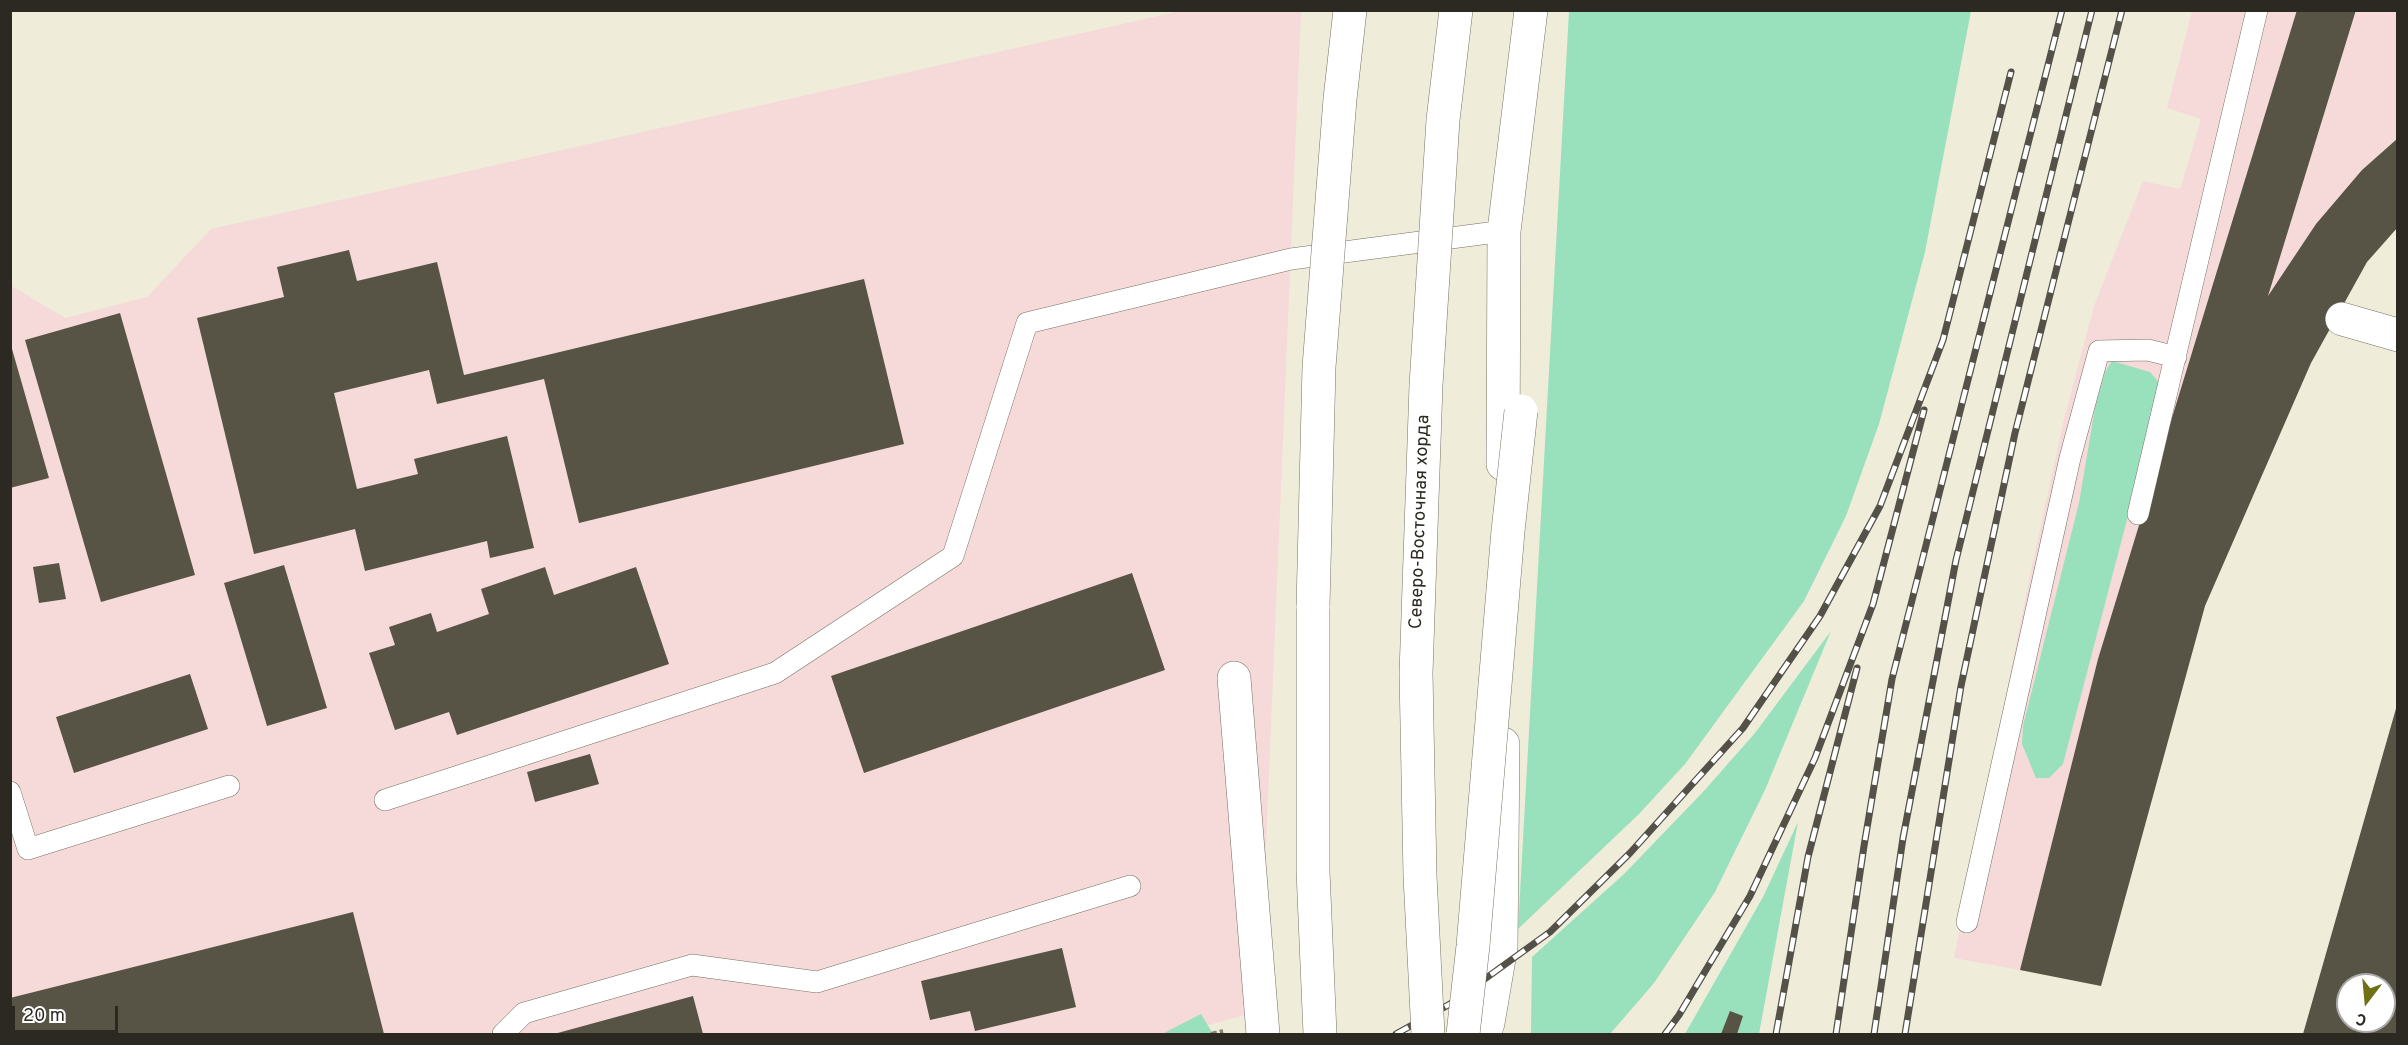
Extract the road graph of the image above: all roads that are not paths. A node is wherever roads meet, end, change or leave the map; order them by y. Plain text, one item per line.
1 (1350, 10) edge
2 (1456, 10) edge
3 (1531, 10) edge
4 (2257, 10) edge
5 (1504, 231) junction
6 (2342, 319) dead end
7 (2397, 334) edge
8 (2176, 357) junction
9 (1521, 411) dead end
10 (2138, 514) dead end
11 (1234, 678) dead end
12 (230, 786) dead end
13 (10, 792) edge
14 (385, 800) dead end
15 (1130, 886) dead end
16 (1967, 922) dead end
17 (503, 1035) edge
18 (1263, 1035) edge
19 (1320, 1035) edge
20 (1428, 1035) edge
21 (1463, 1035) edge
22 (1484, 1035) edge

1 - 19 street, bridge
2 - 20 street, Северо-Восточная хорда, bridge
3 - 5 street
4 - 8 lane
5 - 14 lane
5 - 22 street
6 - 7 street
8 - 10 lane
8 - 16 lane
9 - 21 street, bridge
11 - 18 street
12 - 13 lane
15 - 17 lane

